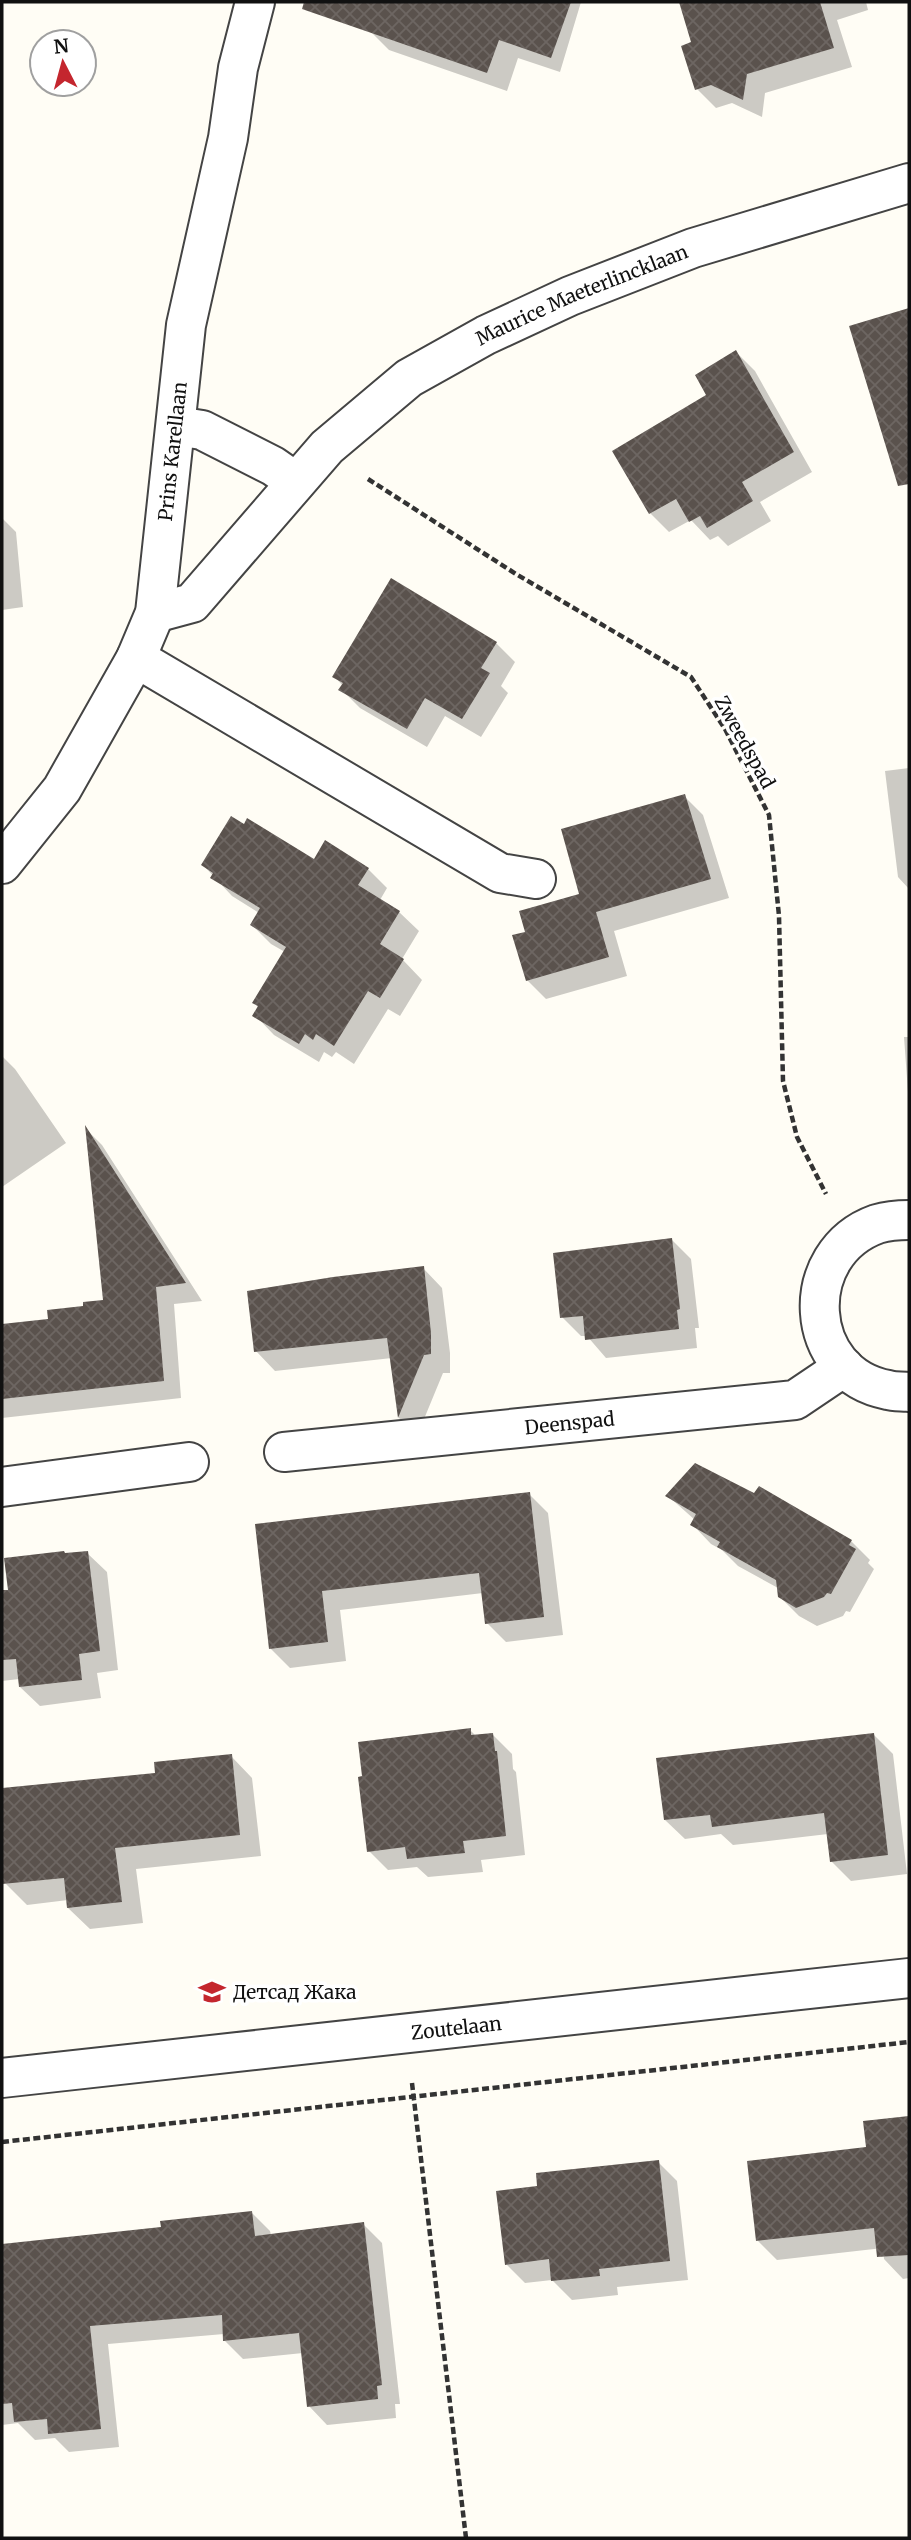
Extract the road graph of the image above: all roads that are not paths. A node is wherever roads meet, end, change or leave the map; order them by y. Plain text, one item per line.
1 (255, 2) edge
2 (909, 183) edge
3 (176, 426) junction
4 (296, 482) junction
5 (155, 613) junction
6 (136, 658) junction
7 (2, 864) edge
8 (536, 879) dead end
9 (909, 1220) edge
10 (844, 1367) junction
11 (909, 1392) edge
12 (284, 1452) dead end
13 (189, 1462) dead end
14 (2, 1487) edge
15 (909, 1978) edge
16 (2, 2078) edge

1 - 3 street, Prins Karellaan
2 - 4 street, Maurice Maeterlincklaan
3 - 4 street
3 - 5 street, Prins Karellaan
4 - 5 street, Maurice Maeterlincklaan
5 - 6 street, Prins Karellaan
6 - 7 street, Prins Karellaan
6 - 8 street
9 - 10 street
10 - 11 street
10 - 12 street, Deenspad
13 - 14 street
15 - 16 street, Zoutelaan

